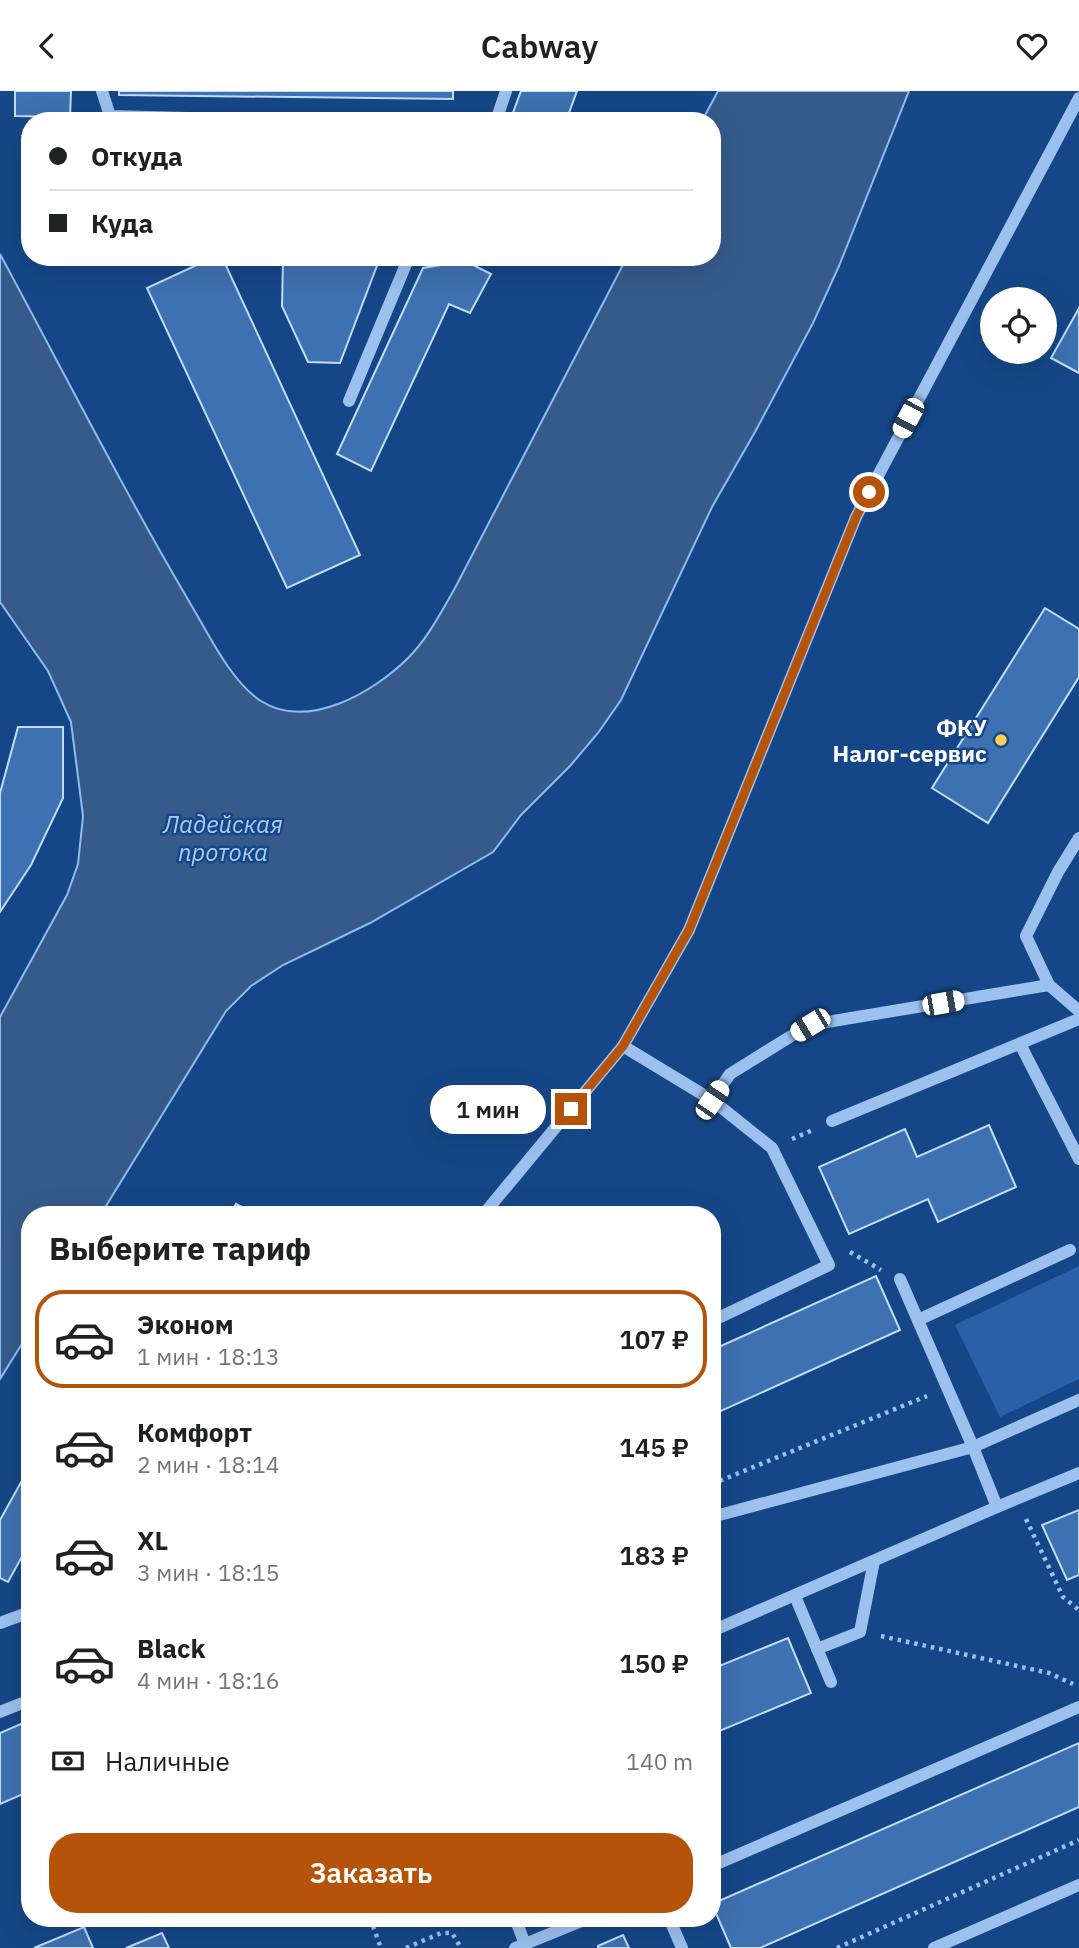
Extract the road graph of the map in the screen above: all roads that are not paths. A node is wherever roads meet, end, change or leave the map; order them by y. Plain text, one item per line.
1 (102, 91) edge
2 (506, 91) edge
3 (1079, 98) edge
4 (109, 112) edge
5 (499, 112) edge
6 (406, 266) edge
7 (349, 401) dead end
8 (1079, 838) edge
9 (1049, 985) junction
10 (1079, 1011) edge
11 (1079, 1019) edge
12 (1020, 1044) junction
13 (623, 1046) junction
14 (712, 1100) junction
15 (832, 1121) road end
16 (1079, 1159) edge
17 (490, 1206) edge
18 (1070, 1250) dead end
19 (900, 1279) road end
20 (721, 1317) edge
21 (918, 1320) junction
22 (1079, 1400) edge
23 (973, 1447) junction
24 (1079, 1473) edge
25 (997, 1507) junction
26 (721, 1515) edge
27 (874, 1561) junction
28 (795, 1596) junction
29 (21, 1615) edge
30 (0, 1623) edge
31 (721, 1627) edge
32 (817, 1649) junction
33 (831, 1682) dead end
34 (21, 1704) edge
35 (1079, 1707) edge
36 (0, 1712) edge
37 (721, 1862) edge
38 (1079, 1885) edge
39 (517, 1927) edge
40 (567, 1927) edge
41 (673, 1927) edge
42 (520, 1946) edge
43 (682, 1948) edge
44 (934, 1948) edge

1 - 4 street
2 - 5 street
3 - 13 street
6 - 7 street
8 - 9 street
9 - 10 street
9 - 14 street
11 - 12 street
12 - 15 street
12 - 16 street
13 - 14 street
13 - 17 street
14 - 20 street
18 - 21 street
19 - 21 street
21 - 23 street
22 - 23 street
23 - 25 street
23 - 26 street
24 - 25 street
25 - 27 street
27 - 28 street
27 - 32 street
28 - 31 street
28 - 32 street
29 - 30 street
32 - 33 street
34 - 36 street
35 - 37 street
38 - 44 street
39 - 42 street
40 - 42 street
41 - 43 street

